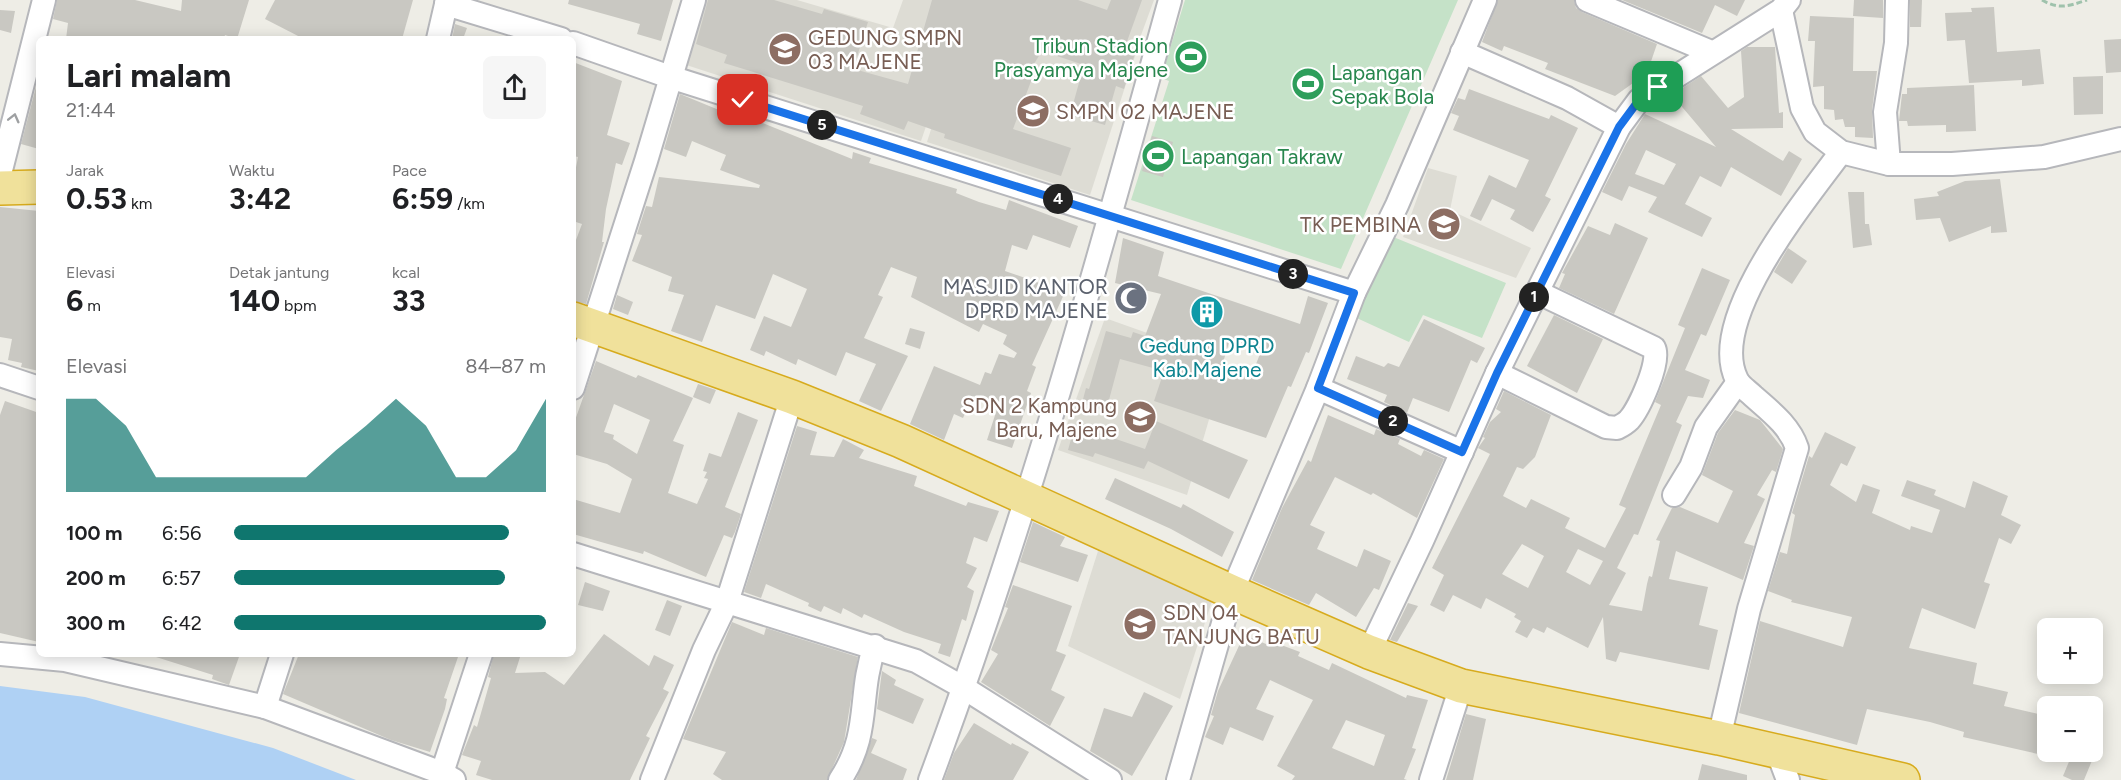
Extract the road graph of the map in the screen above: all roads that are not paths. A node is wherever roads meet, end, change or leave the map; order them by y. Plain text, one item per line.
1 (44, 0) edge
2 (694, 0) edge
3 (1170, 0) edge
4 (1485, 0) edge
5 (1587, 0) edge
6 (1897, 0) edge
7 (446, 2) edge
8 (1785, 5) edge
9 (439, 36) edge
10 (552, 36) edge
11 (576, 44) edge
12 (1462, 52) junction
13 (1711, 52) junction
14 (670, 77) junction
15 (1619, 127) junction
16 (2121, 139) edge
17 (1842, 152) junction
18 (1890, 164) junction
19 (0, 174) edge
20 (0, 188) edge
21 (36, 188) edge
22 (1111, 216) junction
23 (1536, 292) junction
24 (1354, 293) junction
25 (583, 322) edge
26 (576, 368) edge
27 (1497, 373) junction
28 (0, 375) edge
29 (1738, 382) junction
30 (36, 387) edge
31 (1318, 388) junction
32 (792, 397) junction
33 (1462, 452) junction
34 (1674, 495) dead end
35 (1026, 500) junction
36 (576, 555) edge
37 (1232, 592) junction
38 (727, 602) junction
39 (875, 646) junction
40 (1369, 652) junction
41 (0, 654) edge
42 (36, 656) edge
43 (67, 657) edge
44 (281, 657) edge
45 (480, 657) edge
46 (1461, 686) junction
47 (964, 687) junction
48 (265, 707) junction
49 (1719, 738) junction
50 (1783, 765) edge
51 (448, 776) edge
52 (652, 780) edge
53 (840, 780) edge
54 (930, 780) edge
55 (1110, 780) edge
56 (1178, 780) edge
57 (1431, 780) edge
58 (1903, 780) edge

19 -> 1 street
2 - 14 street
3 - 22 street
4 - 12 street
5 - 13 street
6 - 18 street
7 - 9 street
7 - 10 street
8 - 13 street
8 - 17 street
11 - 14 street
12 - 15 street
12 - 24 street
13 - 15 street
14 - 22 street
14 - 25 street
15 - 23 street
16 - 18 street
17 - 18 street
17 - 29 street
20 - 21 highway
22 - 24 street
22 - 35 street
23 - 27 street
23 - 27 street
24 - 31 street
25 - 26 street
25 - 32 highway
27 - 33 street
28 - 30 street
29 - 34 street
29 - 49 street
31 - 33 street
31 - 37 street
32 - 35 highway
32 - 38 street
33 - 40 street
35 - 37 highway
35 - 47 street
36 - 38 street
37 - 40 highway
37 - 56 street
38 - 39 street
38 - 52 street
39 - 47 street
39 - 53 street
40 - 46 highway
41 - 42 street
43 - 48 street
44 - 48 street
45 - 51 street
46 - 49 highway
46 - 57 street
47 - 54 street
47 - 55 street
48 - 51 street
49 - 50 highway
50 - 58 highway

